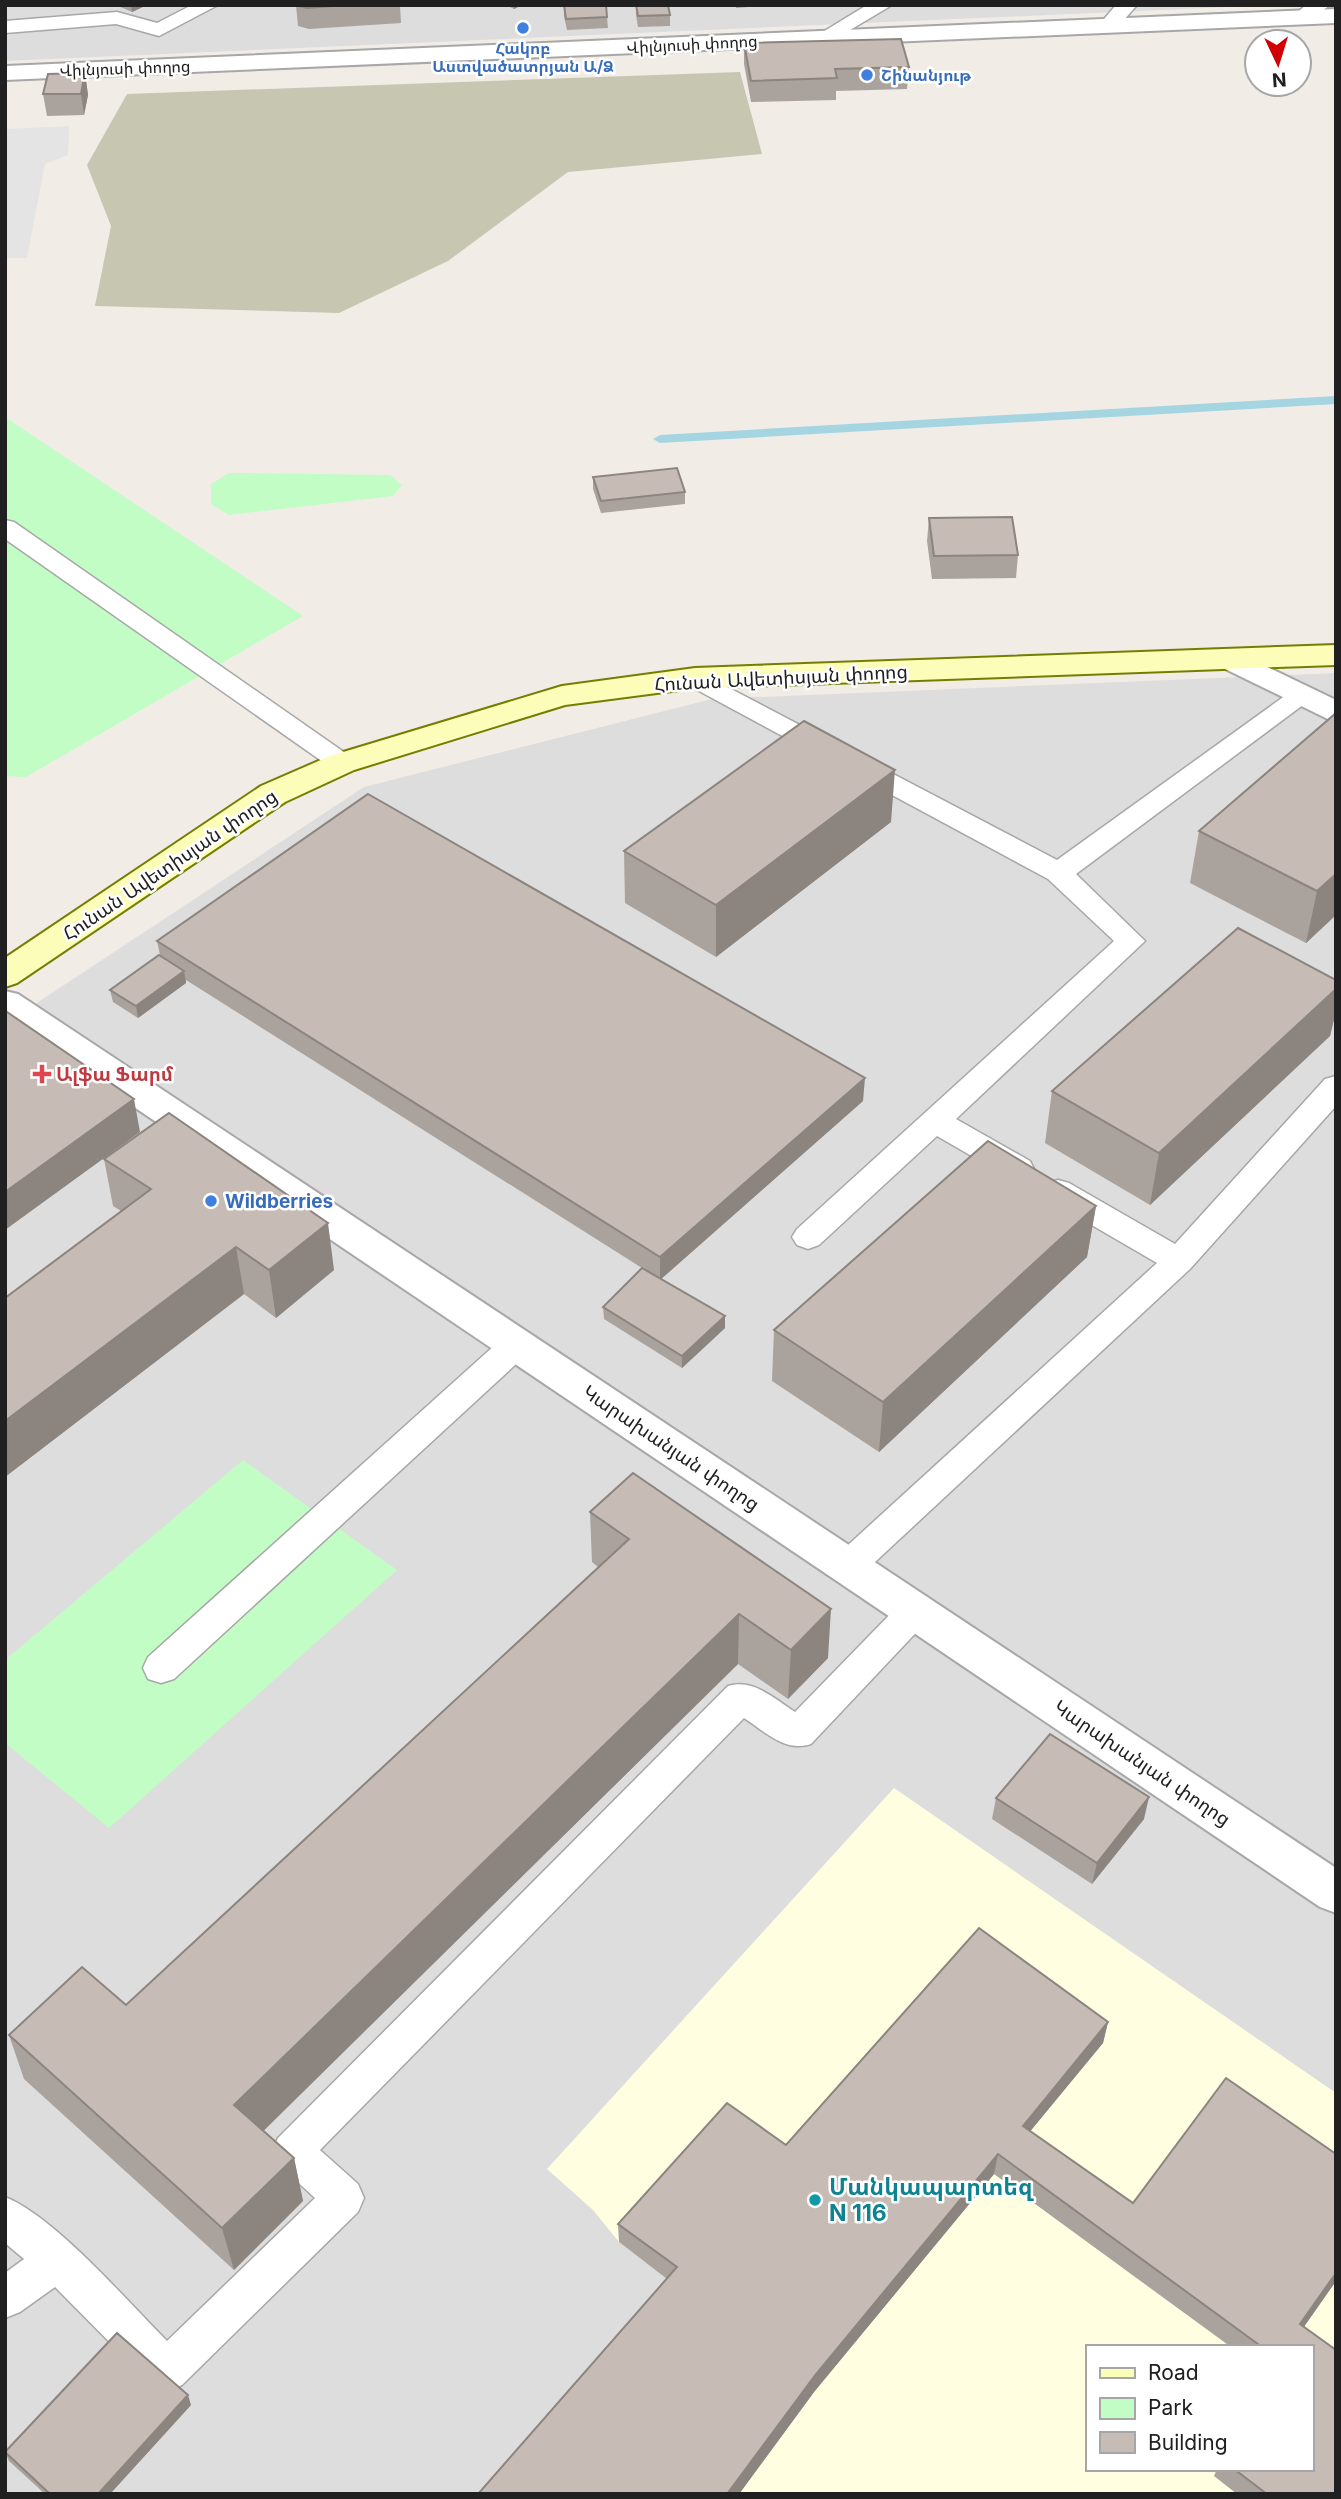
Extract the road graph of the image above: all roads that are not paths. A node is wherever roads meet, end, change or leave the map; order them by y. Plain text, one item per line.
1 (208, 5) edge
2 (882, 5) edge
3 (1127, 5) edge
4 (1311, 11) edge
5 (1336, 16) edge
6 (1109, 25) junction
7 (5, 27) edge
8 (823, 38) junction
9 (5, 73) edge
10 (5, 527) edge
11 (1336, 655) edge
12 (1232, 660) junction
13 (695, 678) junction
14 (1302, 696) junction
15 (1336, 713) edge
16 (342, 763) junction
17 (1058, 873) junction
18 (5, 975) edge
19 (5, 1003) edge
20 (1336, 1086) edge
21 (935, 1121) junction
22 (808, 1237) dead end
23 (1179, 1261) junction
24 (516, 1345) junction
25 (849, 1566) junction
26 (915, 1611) junction
27 (160, 1668) dead end
28 (1336, 1893) edge
29 (5, 2217) edge
30 (57, 2260) junction
31 (5, 2298) edge

1 - 7 lane
2 - 8 lane
3 - 6 lane
4 - 5 street, Վիլնյուսի փողոց
4 - 6 street, Վիլնյուսի փողոց
6 - 8 street, Վիլնյուսի փողոց
8 - 9 street, Վիլնյուսի փողոց
10 - 16 lane
11 - 12 main road, Հունան Ավետիսյան փողոց
12 - 13 main road, Հունան Ավետիսյան փողոց
12 - 14 street
13 - 16 main road, Հունան Ավետիսյան փողոց
13 - 17 lane
14 - 15 street
14 - 17 lane
16 - 18 main road, Հունան Ավետիսյան փողոց
17 - 21 lane
19 - 24 street, Կարախանյան փողոց
20 - 23 lane
21 - 22 lane
21 - 23 lane
23 - 25 lane
24 - 25 street, Կարախանյան փողոց
24 - 27 lane
25 - 26 street, Կարախանյան փողոց
26 - 28 street, Կարախանյան փողոց
26 - 30 lane
29 - 30 lane
30 - 31 lane

